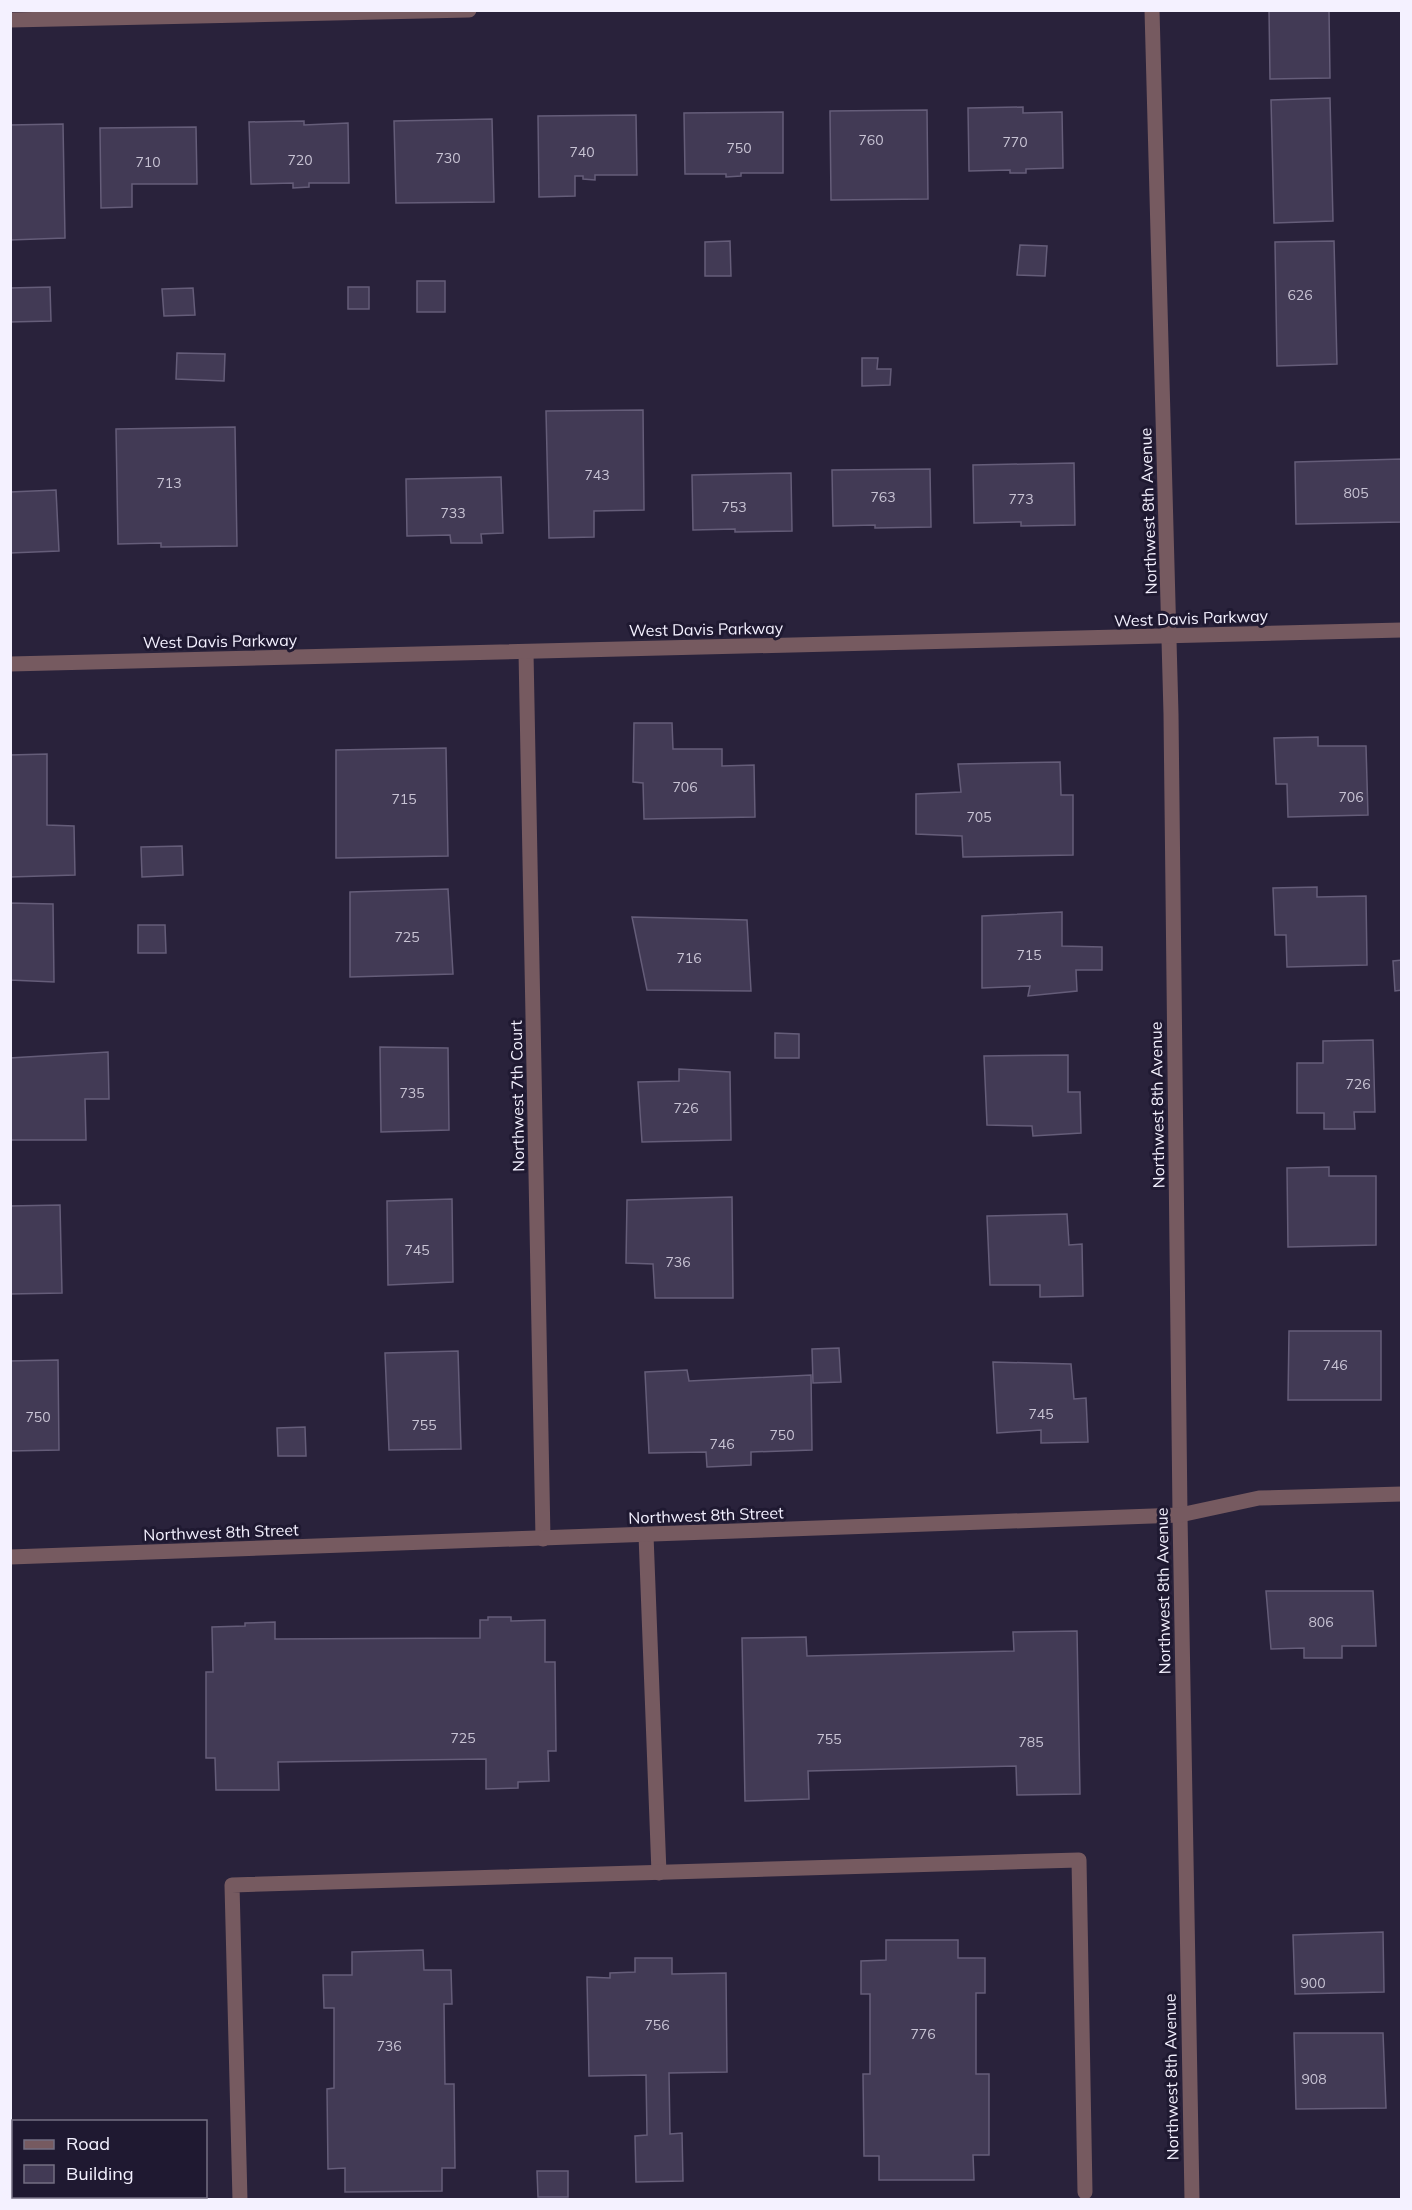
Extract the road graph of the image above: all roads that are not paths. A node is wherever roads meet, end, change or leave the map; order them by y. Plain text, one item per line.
1 (469, 10) edge
2 (1152, 10) edge
3 (10, 20) edge
4 (1401, 630) edge
5 (1169, 637) junction
6 (526, 651) junction
7 (10, 664) edge
8 (1401, 1494) edge
9 (1180, 1515) junction
10 (646, 1535) junction
11 (543, 1539) junction
12 (10, 1557) edge
13 (659, 1873) junction
14 (1084, 2192) dead end
15 (240, 2199) edge
16 (1192, 2199) edge

1 - 3 street
2 - 5 street, Northwest 8th Avenue
4 - 5 street, West Davis Parkway
5 - 6 street, West Davis Parkway
5 - 9 street, Northwest 8th Avenue
6 - 7 street, West Davis Parkway
6 - 11 street, Northwest 7th Court
8 - 9 street, Northwest 8th Street
9 - 10 street, Northwest 8th Street
9 - 16 street, Northwest 8th Avenue
10 - 11 street, Northwest 8th Street
10 - 13 street
11 - 12 street, Northwest 8th Street
13 - 14 street
13 - 15 street

